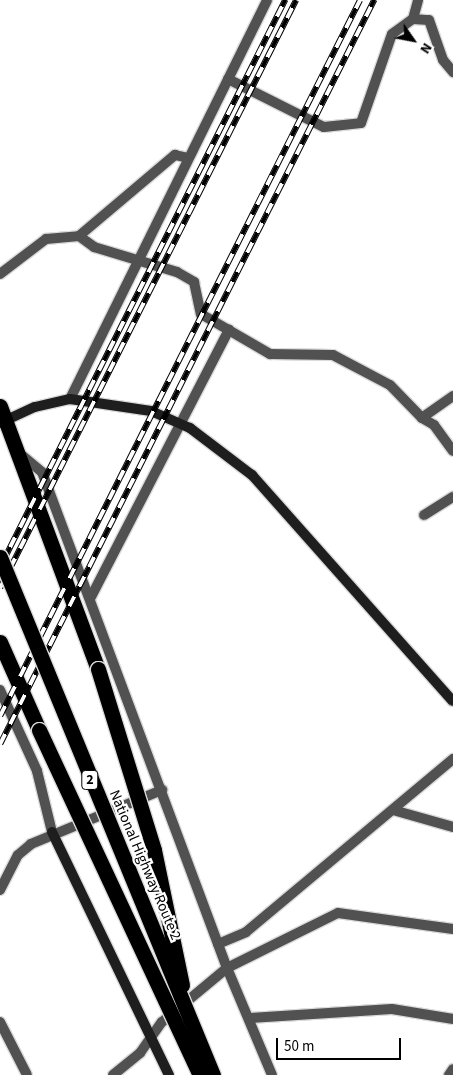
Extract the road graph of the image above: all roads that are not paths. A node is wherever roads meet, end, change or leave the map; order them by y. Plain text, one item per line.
1 (267, 0) edge
2 (418, 0) edge
3 (413, 18) junction
4 (453, 72) edge
5 (228, 79) junction
6 (188, 158) junction
7 (79, 236) junction
8 (137, 260) junction
9 (0, 274) edge
10 (229, 330) junction
11 (453, 396) edge
12 (70, 399) junction
13 (2, 416) edge
14 (422, 418) junction
15 (180, 424) junction
16 (12, 446) junction
17 (453, 451) edge
18 (453, 497) edge
19 (424, 516) dead end
20 (0, 557) edge
21 (91, 597) junction
22 (0, 642) edge
23 (0, 690) edge
24 (453, 701) edge
25 (453, 759) edge
26 (162, 790) junction
27 (393, 810) junction
28 (453, 827) edge
29 (52, 832) junction
30 (0, 890) edge
31 (453, 929) edge
32 (218, 944) junction
33 (227, 968) junction
34 (184, 1001) junction
35 (250, 1018) junction
36 (453, 1019) edge
37 (0, 1022) edge
38 (150, 1038) junction
39 (453, 1070) edge
40 (27, 1075) edge
41 (113, 1075) edge
42 (169, 1075) edge
43 (200, 1075) edge
44 (212, 1075) edge
45 (272, 1075) edge
46 (449, 1075) edge

1 - 5 street
2 - 3 street
3 - 4 street
3 - 5 street
5 - 6 street
6 - 7 street
6 - 8 street
7 - 8 street
7 - 9 street
8 - 10 street
8 - 12 street
10 - 14 street
10 - 15 street
11 - 14 street
12 - 13 street
12 - 15 street
13 - 16 highway
14 - 17 street
15 - 21 street
15 - 24 street
16 - 21 street
16 - 34 highway, bridge
18 - 19 street
20 - 34 highway, National Highway Route 2 / 2, bridge
21 - 26 street
22 - 43 highway, bridge
23 - 29 street
25 - 27 street
26 - 29 street
26 - 32 street
27 - 28 street
27 - 32 street
29 - 30 street
29 - 38 street
31 - 33 street
32 - 33 street
33 - 35 street
33 - 38 street
34 - 44 highway, National Highway Route 2 / 2, bridge
35 - 36 street
35 - 45 street
37 - 40 street
38 - 41 street
38 - 42 street
39 - 46 street

